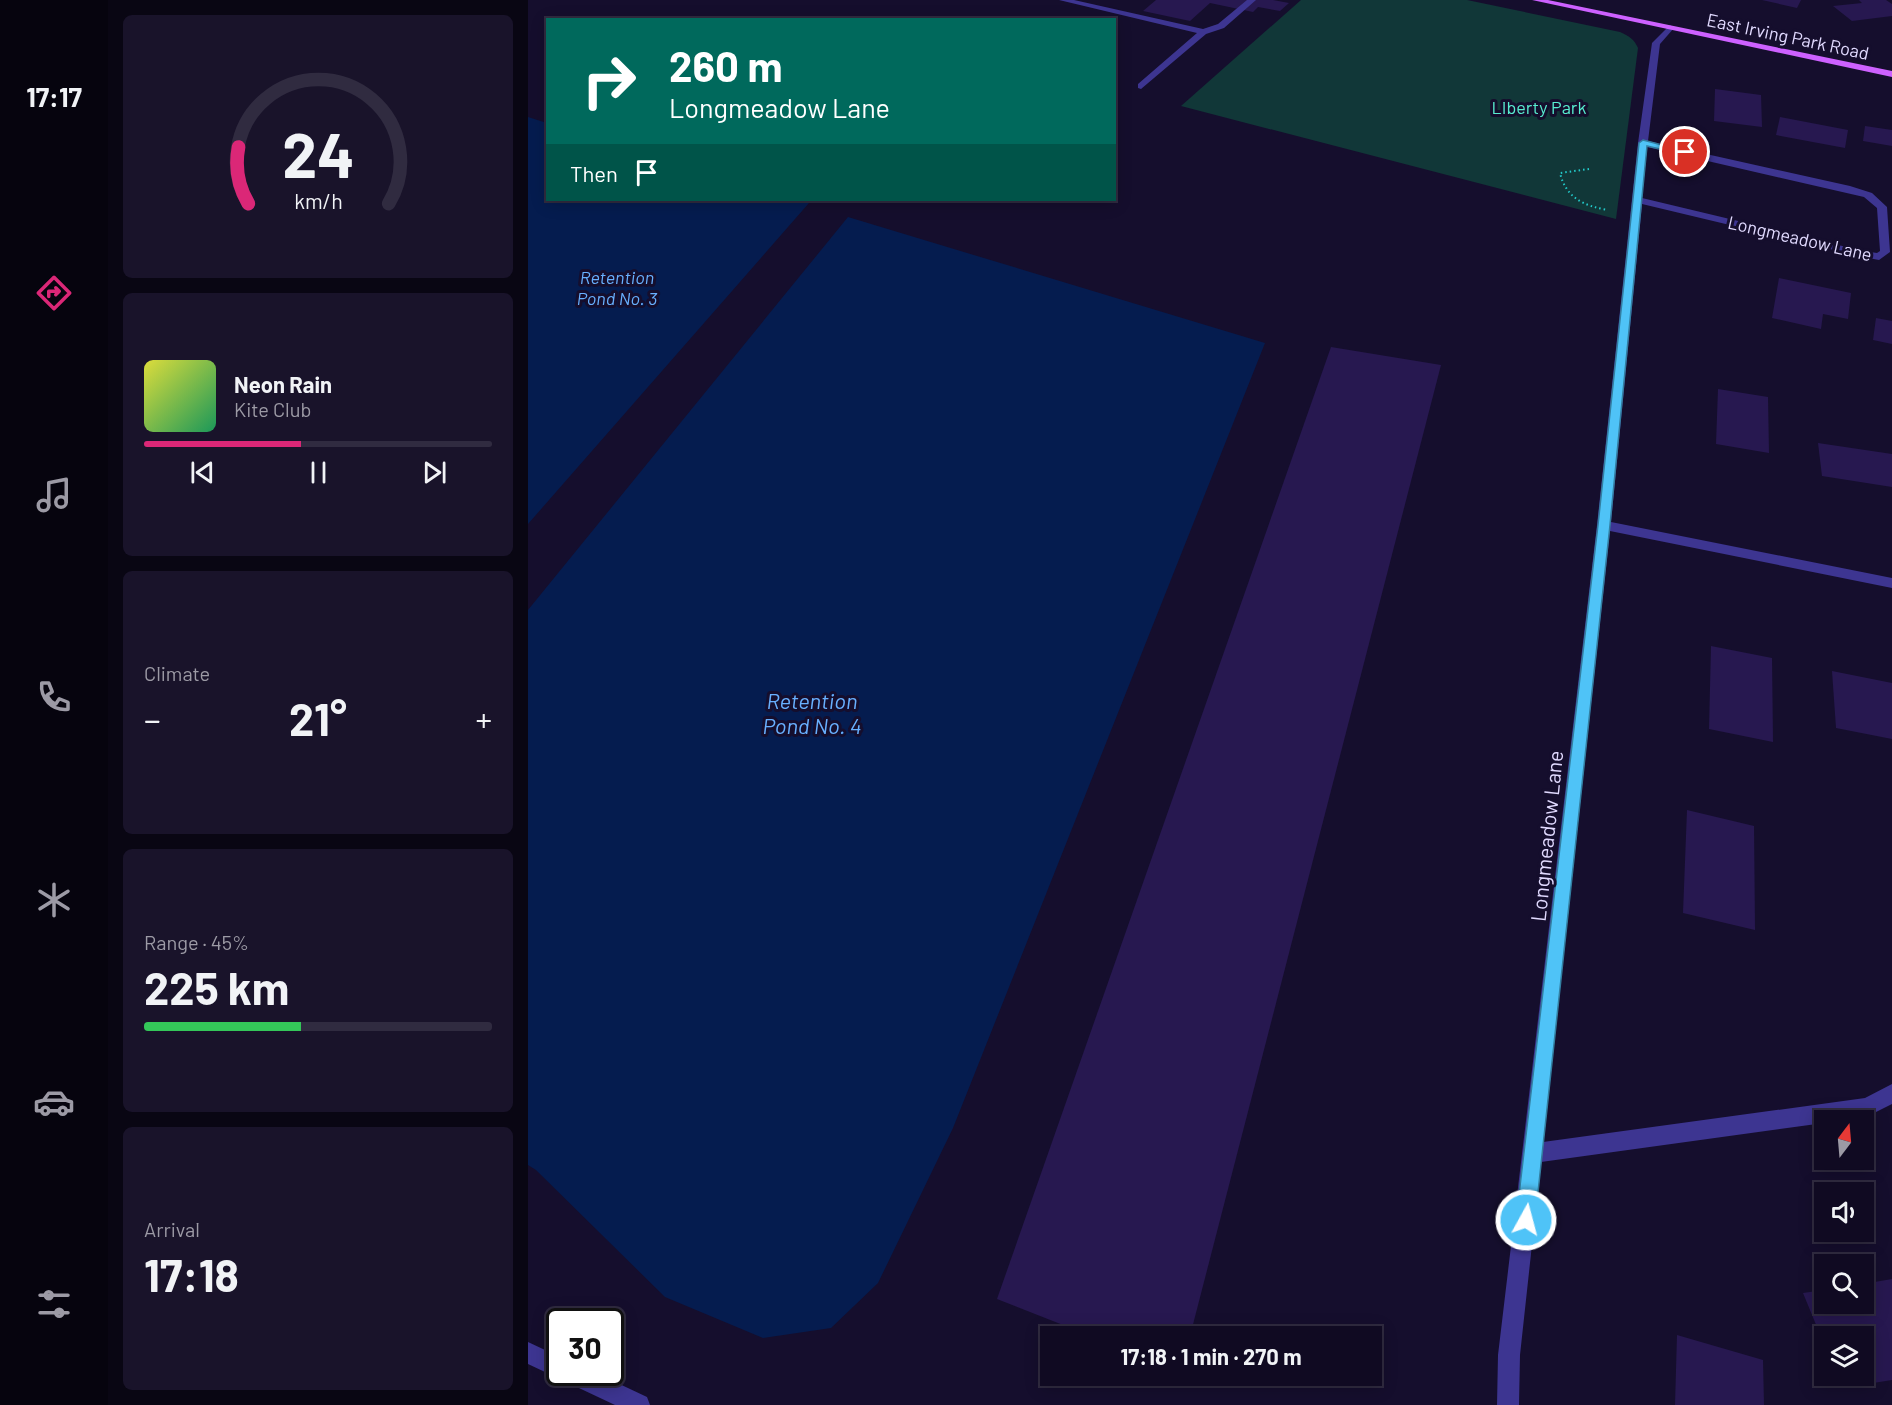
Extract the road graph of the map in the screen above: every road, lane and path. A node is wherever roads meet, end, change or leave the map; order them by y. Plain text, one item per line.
1 (1063, 0) edge
2 (1252, 0) edge
3 (1536, 0) edge
4 (1078, 2) edge
5 (1670, 28) junction
6 (1203, 32) junction
7 (1892, 74) edge
8 (1141, 86) dead end
9 (1643, 143) junction
10 (1589, 169) dead end
11 (1637, 200) junction
12 (1609, 210) dead end
13 (1604, 525) junction
14 (1892, 583) edge
15 (1892, 1093) edge
16 (1534, 1153) junction
17 (528, 1353) edge
18 (546, 1361) edge
19 (599, 1386) edge
20 (639, 1405) edge
21 (1508, 1405) edge

1 - 4 street
2 - 6 street
3 - 5 main road, East Irving Park Road
4 - 6 street
5 - 7 main road, East Irving Park Road
5 - 9 street, Longmeadow Lane
6 - 8 street
9 - 11 street, Longmeadow Lane
9 - 11 street, Longmeadow Lane
10 - 12 path
11 - 13 street, Longmeadow Lane
13 - 14 street
13 - 16 street, Longmeadow Lane
15 - 16 street
16 - 21 street, Longmeadow Lane
17 - 18 street
19 - 20 street

